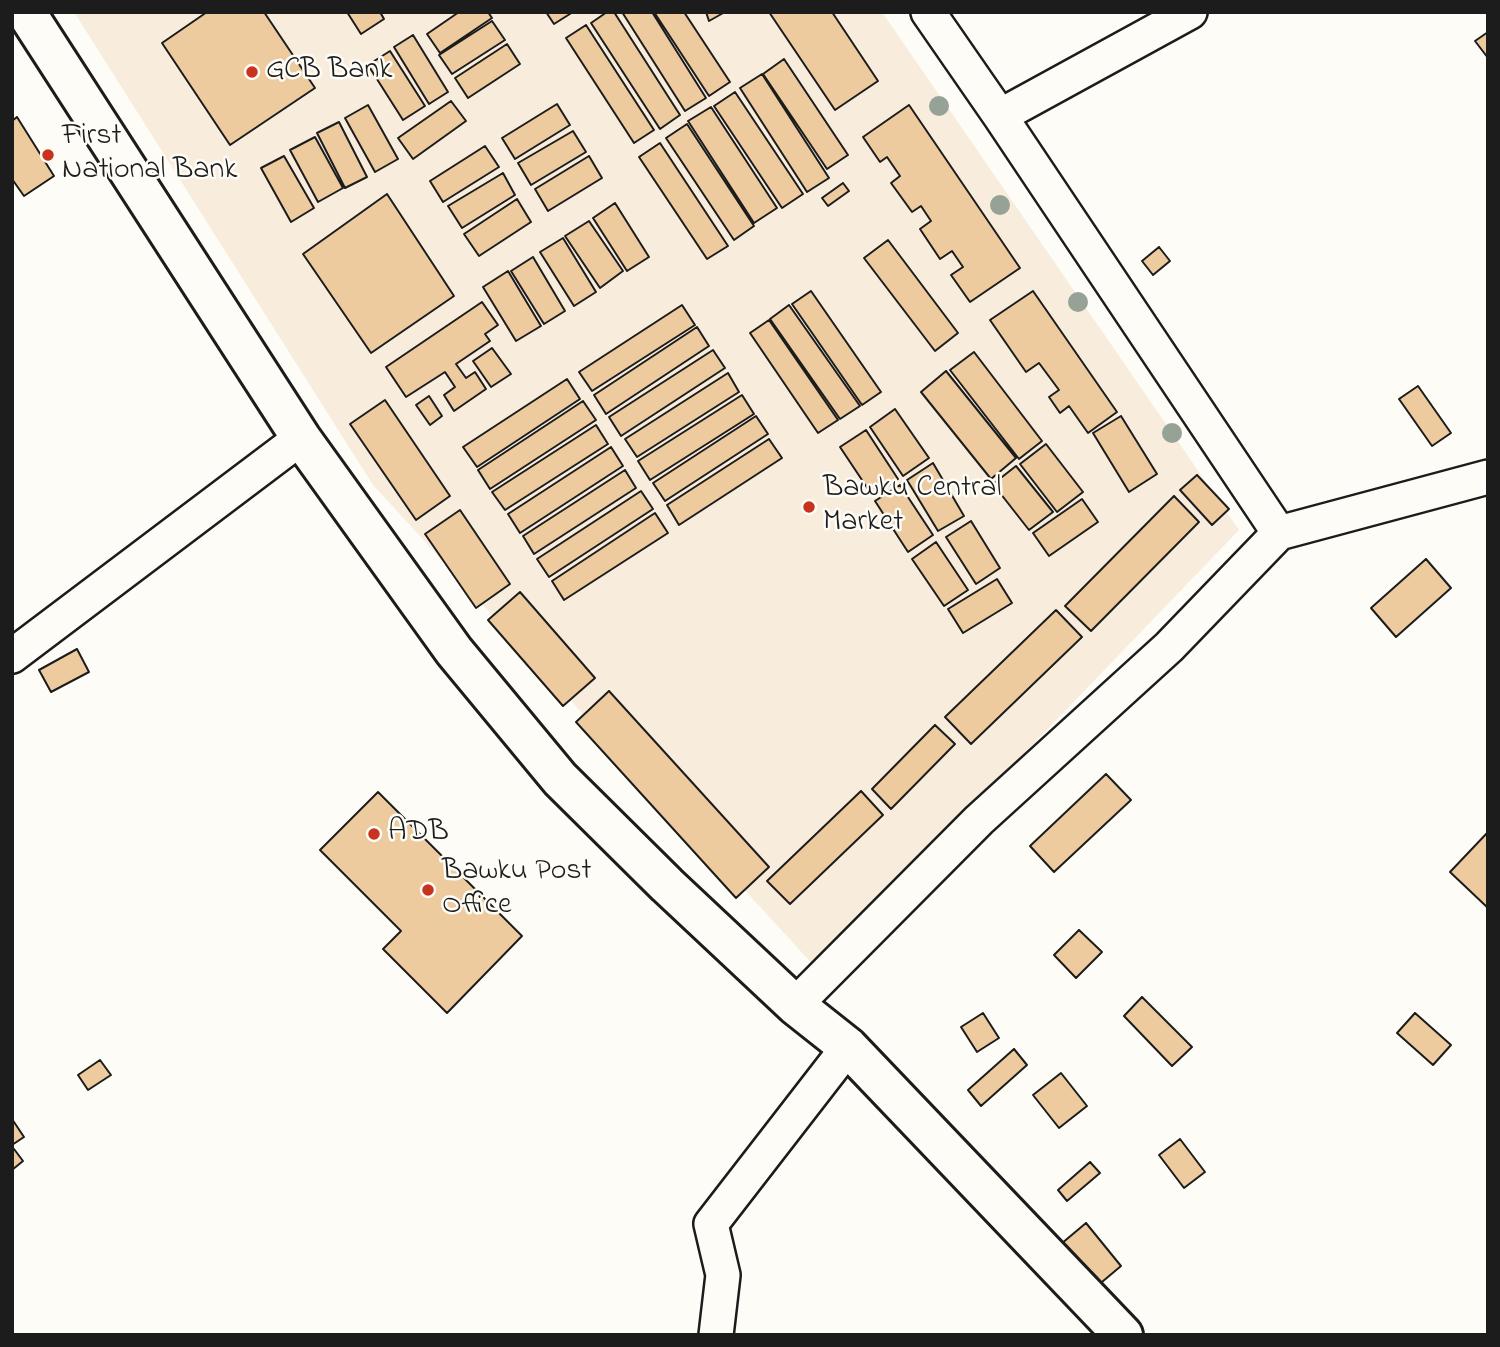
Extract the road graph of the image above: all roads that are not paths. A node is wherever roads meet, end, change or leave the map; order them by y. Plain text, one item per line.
1 (26, 12) edge
2 (928, 12) edge
3 (1190, 12) edge
4 (1000, 116) junction
5 (301, 438) junction
6 (1488, 477) edge
7 (1279, 533) junction
8 (12, 656) edge
9 (795, 1005) junction
10 (848, 1047) junction
11 (716, 1335) edge
12 (1123, 1335) edge

1 - 5 highway
2 - 4 street
3 - 4 street
4 - 7 street
5 - 8 street
5 - 9 highway
6 - 7 street
7 - 9 street
9 - 10 highway
10 - 11 street
10 - 12 highway

